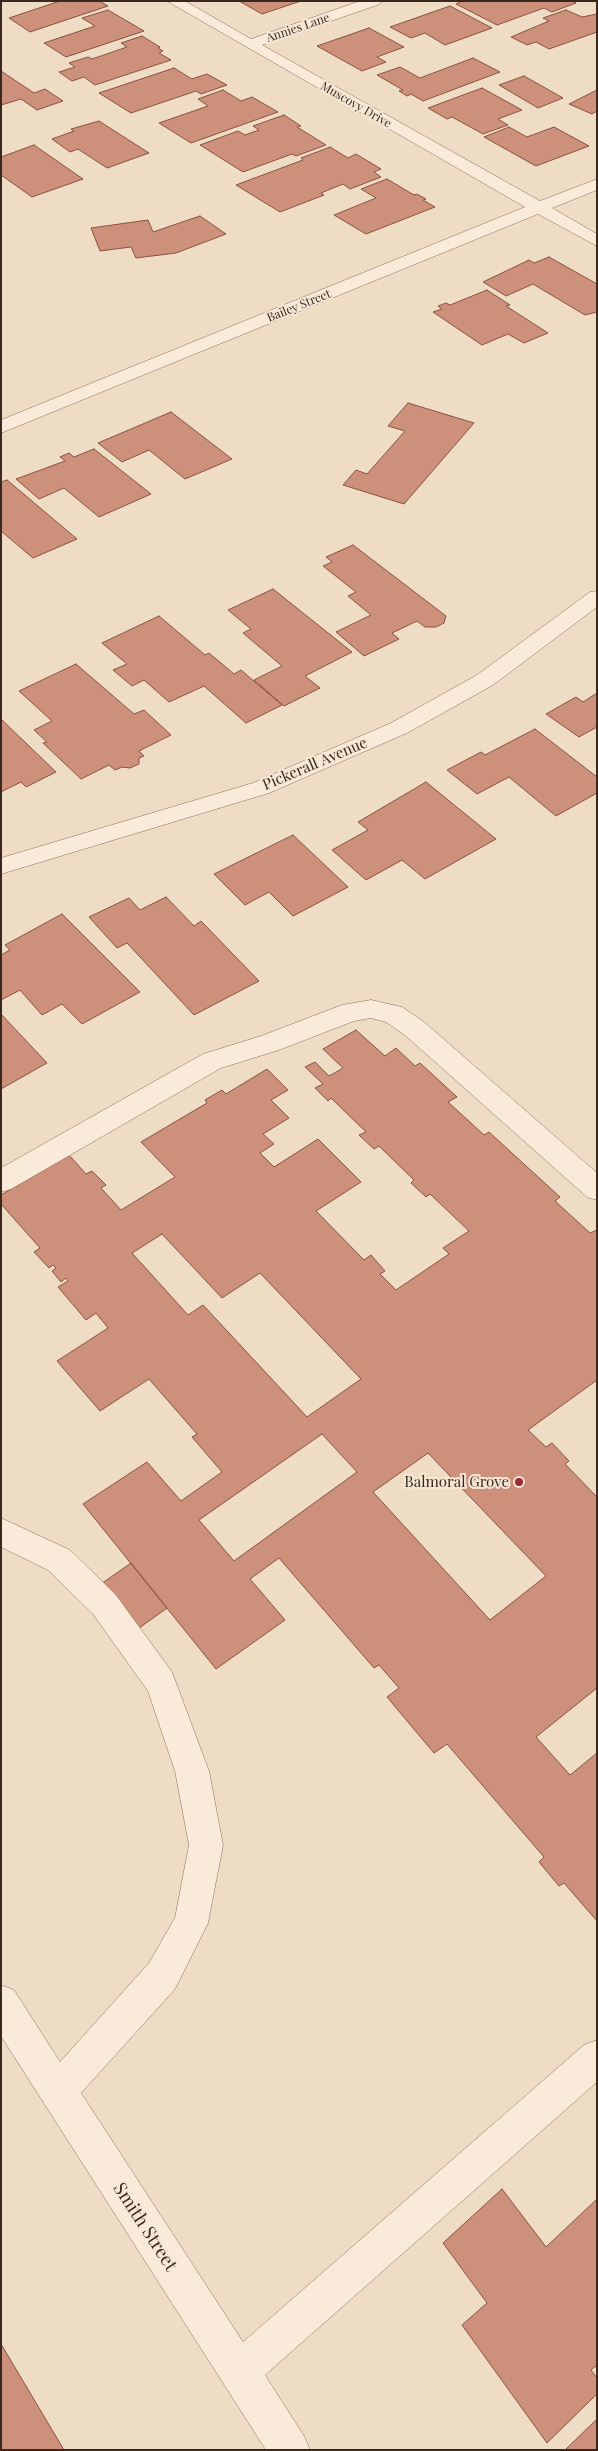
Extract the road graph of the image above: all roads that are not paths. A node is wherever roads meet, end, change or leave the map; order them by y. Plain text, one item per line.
1 (174, 1) edge
2 (376, 1) edge
3 (250, 44) junction
4 (597, 184) edge
5 (538, 208) junction
6 (597, 241) edge
7 (1, 427) edge
8 (597, 597) edge
9 (1, 866) edge
10 (1, 1181) edge
11 (597, 1189) edge
12 (1, 1532) edge
13 (1, 2003) edge
14 (597, 2058) edge
15 (58, 2091) junction
16 (239, 2372) junction
17 (290, 2450) edge

1 - 3 street, Muscovy Drive
2 - 3 street, Annies Lane
3 - 5 street, Muscovy Drive
4 - 5 street, Bailey Street
5 - 6 street, Muscovy Drive
5 - 7 street, Bailey Street
8 - 9 street, Pickerall Avenue
10 - 11 street
12 - 15 street
13 - 15 street, Smith Street
14 - 16 street
15 - 16 street, Smith Street
16 - 17 street, Smith Street

